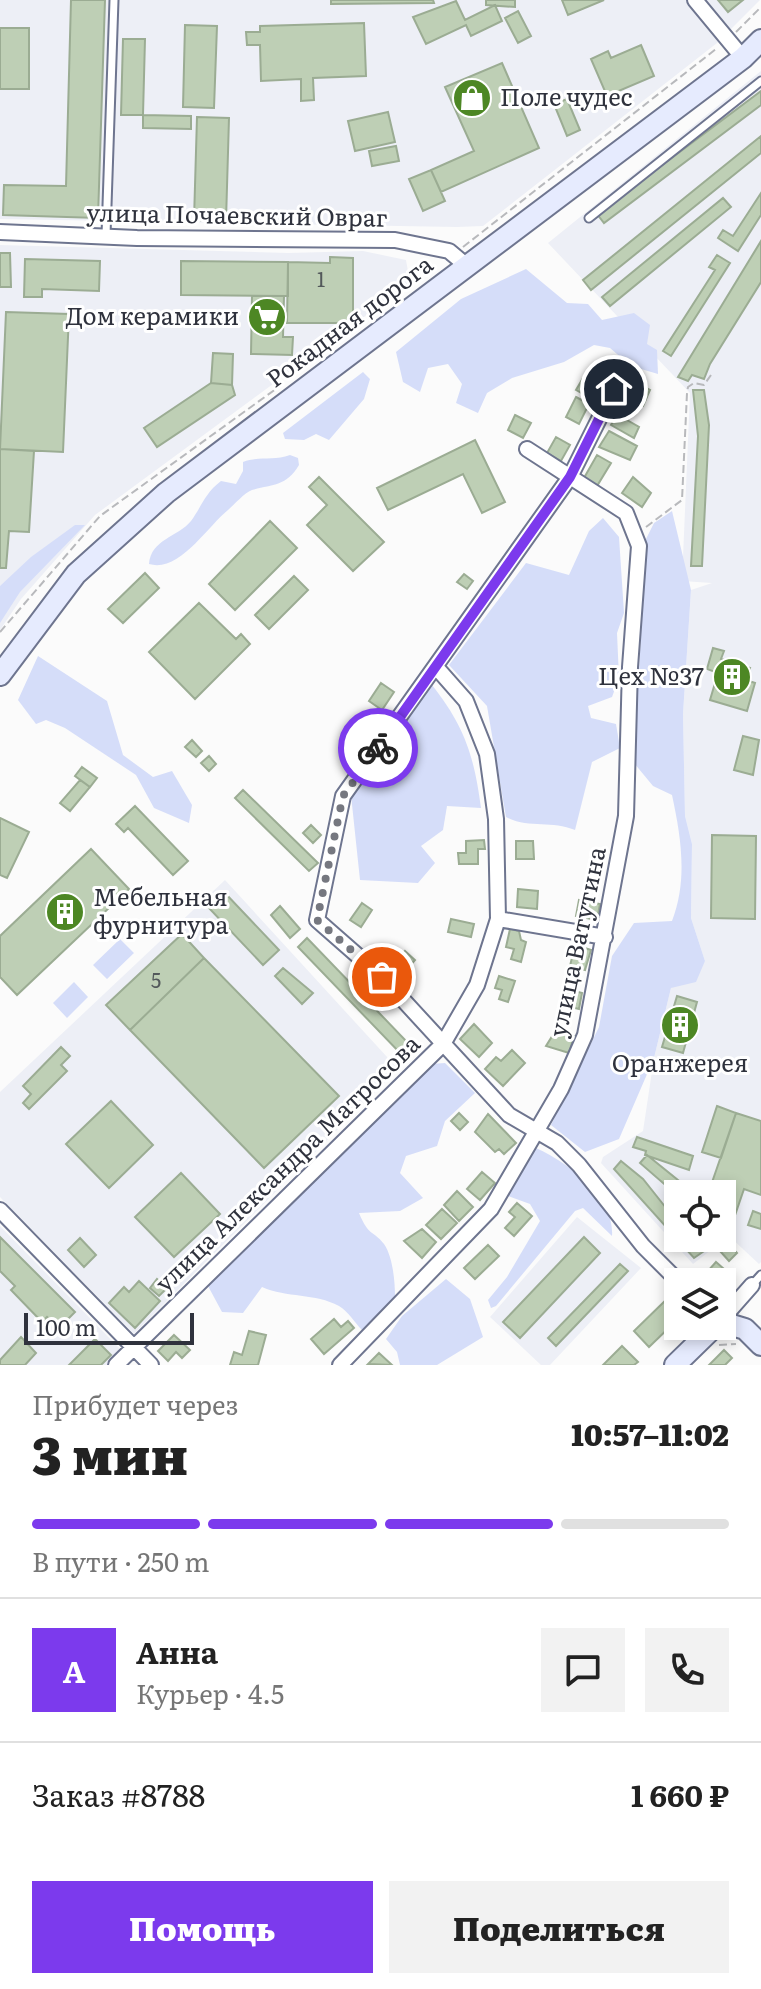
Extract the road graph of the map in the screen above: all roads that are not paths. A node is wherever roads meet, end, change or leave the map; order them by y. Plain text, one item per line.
1 (114, 0) edge
2 (695, 0) edge
3 (761, 40) edge
4 (743, 58) junction
5 (761, 69) edge
6 (761, 81) edge
7 (589, 218) dead end
8 (0, 232) edge
9 (106, 235) junction
10 (460, 261) junction
11 (614, 389) dead end
12 (527, 449) dead end
13 (570, 477) junction
14 (436, 667) junction
15 (0, 675) edge
16 (498, 919) junction
17 (605, 937) junction
18 (443, 1044) junction
19 (534, 1131) junction
20 (0, 1210) edge
21 (665, 1268) edge
22 (756, 1280) edge
23 (736, 1304) edge
24 (736, 1325) edge
25 (711, 1340) edge
26 (751, 1344) edge
27 (133, 1347) junction
28 (116, 1365) edge
29 (151, 1365) edge
30 (340, 1365) edge
31 (675, 1365) edge

1 - 9 lane
2 - 4 street
3 - 4 main road, Рокадная дорога
4 - 5 main road
4 - 10 main road, Рокадная дорога
6 - 7 lane
8 - 9 street, улица Почаевский Овраг
9 - 10 street, улица Почаевский Овраг
10 - 15 main road, Рокадная дорога
11 - 13 street
12 - 13 street, улица Ватутина
13 - 14 street
13 - 17 street, улица Ватутина
14 - 16 street, улица Александра Матросова
14 - 18 street
16 - 17 street
16 - 18 street, улица Александра Матросова
17 - 19 street, улица Ватутина
18 - 19 street
18 - 27 street, улица Александра Матросова
19 - 21 street
19 - 30 street, улица Ватутина
20 - 27 street
22 - 23 street
24 - 26 main road
25 - 31 main road
27 - 28 street, улица Александра Матросова
27 - 29 street

